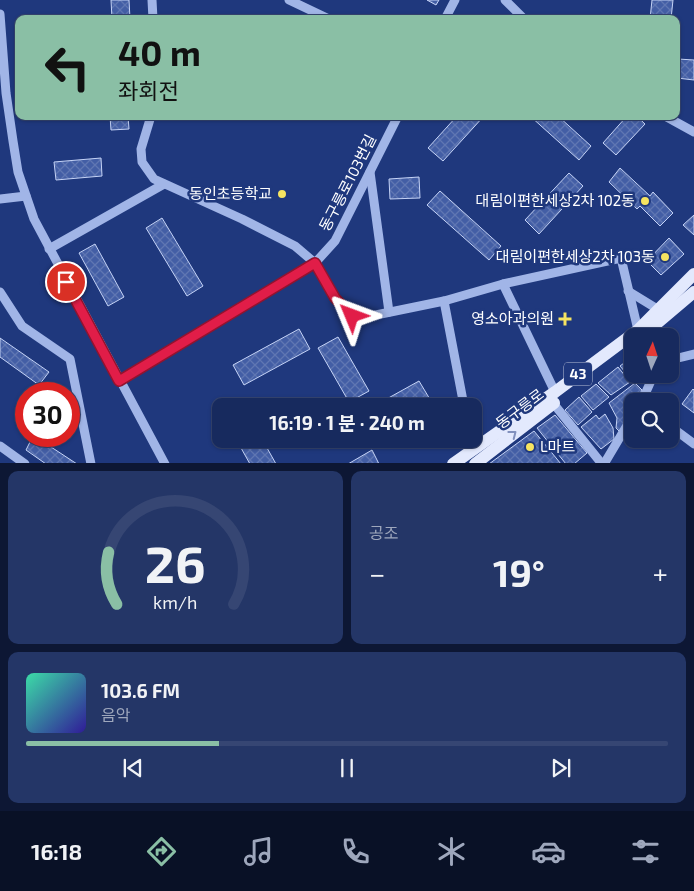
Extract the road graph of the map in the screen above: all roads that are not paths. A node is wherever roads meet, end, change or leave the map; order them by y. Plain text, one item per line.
1 (152, 0) edge
2 (289, 0) edge
3 (455, 0) edge
4 (505, 0) edge
5 (0, 14) edge
6 (153, 15) edge
7 (321, 15) edge
8 (447, 15) edge
9 (520, 15) edge
10 (150, 120) edge
11 (396, 120) edge
12 (672, 120) edge
13 (694, 132) edge
14 (370, 172) junction
15 (164, 184) junction
16 (26, 196) junction
17 (0, 199) edge
18 (48, 249) junction
19 (315, 263) junction
20 (694, 274) edge
21 (503, 284) junction
22 (628, 291) junction
23 (0, 292) edge
24 (694, 292) edge
25 (444, 301) junction
26 (659, 310) junction
27 (389, 312) junction
28 (635, 328) edge
29 (643, 328) edge
30 (647, 328) edge
31 (624, 345) edge
32 (694, 354) edge
33 (679, 358) edge
34 (119, 381) junction
35 (462, 398) edge
36 (554, 398) junction
37 (624, 431) edge
38 (679, 433) edge
39 (482, 438) edge
40 (694, 444) edge
41 (0, 446) edge
42 (467, 448) edge
43 (23, 463) edge
44 (91, 463) edge
45 (164, 463) edge
46 (454, 463) edge
47 (476, 463) edge
48 (602, 463) edge
49 (604, 463) edge

1 - 6 street
2 - 7 street
3 - 8 street
4 - 9 street
5 - 16 street
10 - 15 street
11 - 14 street, 동구릉로103번길
12 - 13 street
14 - 19 street, 동구릉로103번길
14 - 27 street
15 - 18 street
15 - 19 street
16 - 17 street
16 - 18 street
18 - 34 street
19 - 27 street
19 - 34 street, 동구릉로103번길
20 - 26 main road, 동구릉로 / 43
21 - 22 street
21 - 25 street
21 - 36 street, 동구릉로
22 - 26 street
22 - 28 street
23 - 44 street
24 - 30 main road, 동구릉로 / 43
25 - 27 street
25 - 35 street
26 - 29 main road, 동구릉로 / 43
31 - 36 main road, 동구릉로 / 43
32 - 33 street
34 - 45 street
36 - 39 main road, 동구릉로 / 43
47 -> 36 main road, 동구릉로 / 43
36 - 48 street
37 - 49 street
38 - 40 street
41 - 43 street
42 - 46 main road, 동구릉로 / 43

